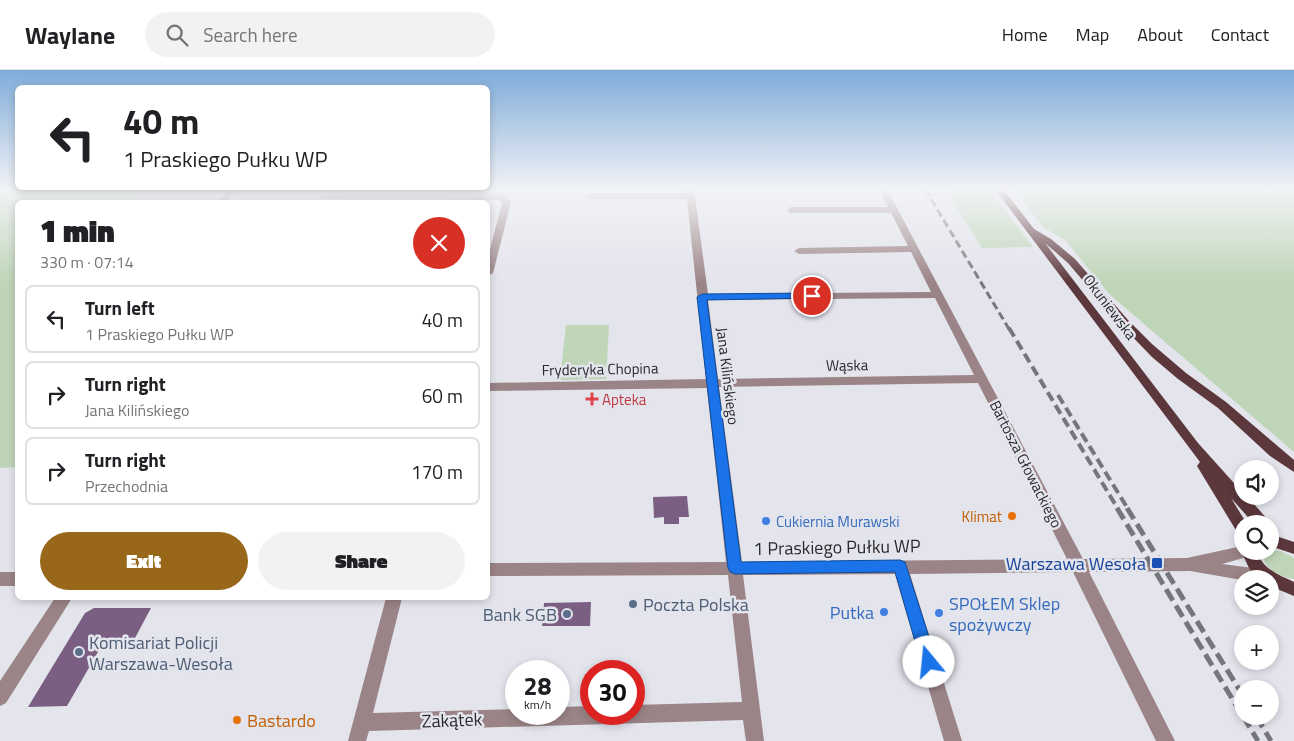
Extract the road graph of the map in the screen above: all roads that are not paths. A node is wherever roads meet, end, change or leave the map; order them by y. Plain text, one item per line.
1 (502, 220) edge
2 (693, 220) edge
3 (899, 220) edge
4 (1022, 220) edge
5 (1029, 229) junction
6 (914, 249) junction
7 (799, 250) dead end
8 (490, 265) edge
9 (938, 295) junction
10 (702, 297) junction
11 (982, 379) junction
12 (713, 383) junction
13 (490, 388) edge
14 (1194, 446) junction
15 (1294, 467) edge
16 (1255, 515) edge
17 (1234, 516) edge
18 (1234, 554) edge
19 (1253, 560) edge
20 (1078, 565) junction
21 (1187, 565) junction
22 (900, 566) junction
23 (735, 568) junction
24 (490, 570) edge
25 (1261, 570) edge
26 (1234, 572) edge
27 (0, 579) edge
28 (15, 579) edge
29 (1279, 584) edge
30 (1292, 591) edge
31 (63, 600) edge
32 (393, 600) edge
33 (0, 697) edge
34 (752, 711) junction
35 (362, 722) junction
36 (357, 741) edge
37 (756, 741) edge
38 (953, 741) edge
39 (1166, 741) edge

1 - 8 street
2 - 10 street, Jana Kilińskiego
3 - 6 street, Bartosza Głowackiego
4 - 5 main road, Okuniewska
5 - 14 main road, Okuniewska
5 - 15 main road
6 - 7 street
6 - 9 street, Bartosza Głowackiego
9 - 10 street
9 - 11 street, Bartosza Głowackiego
10 - 12 street, Jana Kilińskiego
11 - 12 street, Wąska
11 - 20 street, Bartosza Głowackiego
12 - 13 street, Fryderyka Chopina
12 - 23 street, Jana Kilińskiego
14 - 16 main road, Okuniewska
14 - 17 main road, Okuniewska
18 - 21 street, 1 Praskiego Pułku WP
19 - 25 main road
20 - 21 street, 1 Praskiego Pułku WP
20 - 22 street, 1 Praskiego Pułku WP
20 - 39 street, Bartosza Głowackiego
21 - 26 street, 1 Praskiego Pułku WP
22 - 23 street, 1 Praskiego Pułku WP
22 - 38 street
23 - 24 street, 1 Praskiego Pułku WP
23 - 34 street, Jana Kilińskiego
27 - 28 street
29 - 30 main road
31 - 33 street
32 - 35 street
34 - 35 street, Zakątek
34 - 37 street, Jana Kilińskiego
35 - 36 street

